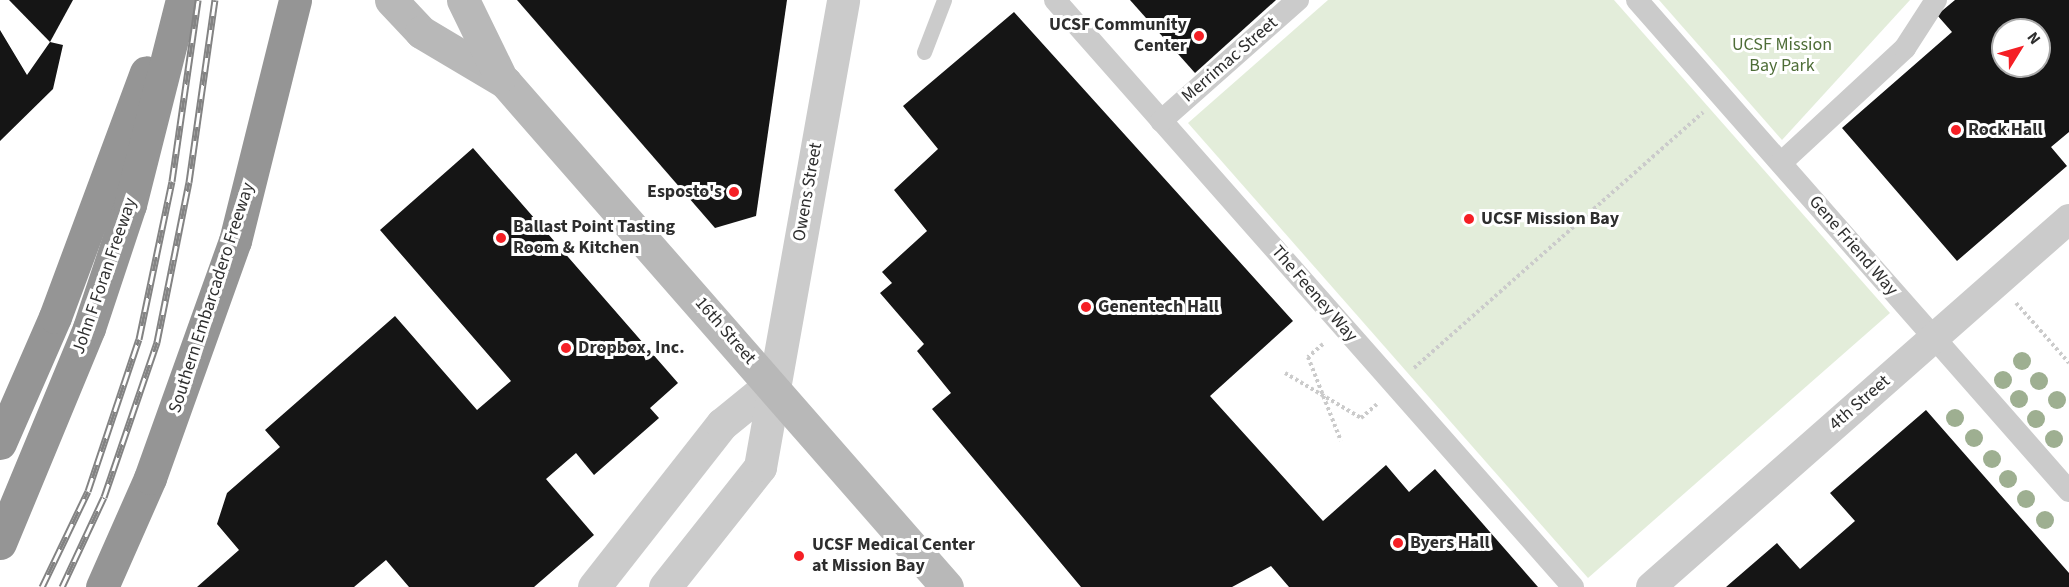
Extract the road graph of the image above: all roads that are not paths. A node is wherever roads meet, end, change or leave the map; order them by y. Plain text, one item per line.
1 (173, 0) edge
2 (182, 0) edge
3 (295, 0) edge
4 (391, 0) edge
5 (463, 0) edge
6 (843, 0) edge
7 (944, 0) edge
8 (1055, 0) edge
9 (1298, 0) edge
10 (1637, 0) edge
11 (1936, 0) edge
12 (924, 52) dead end
13 (500, 76) junction
14 (1161, 121) junction
15 (1781, 163) junction
16 (2069, 219) edge
17 (1934, 338) junction
18 (771, 384) junction
19 (0, 443) edge
20 (2069, 491) edge
21 (0, 543) edge
22 (102, 587) edge
23 (594, 587) edge
24 (665, 587) edge
25 (947, 587) edge
26 (1573, 587) edge
27 (1651, 587) edge

1 - 19 highway
2 - 21 highway, John F Foran Freeway
3 - 22 highway, Southern Embarcadero Freeway
4 - 13 main road, 16th Street
5 - 13 main road, 16th Street
6 - 18 street, Owens Street
7 - 12 lane
8 - 14 street, The Feeney Way
9 - 14 street, Merrimac Street
10 - 15 street, Gene Friend Way
11 - 15 street
13 - 18 main road, 16th Street
14 - 26 street, The Feeney Way
15 - 17 street, Gene Friend Way
16 - 17 street, 4th Street
17 - 20 street, Gene Friend Way
17 - 27 street, 4th Street
18 - 23 street
18 - 24 street, Owens Street
18 - 25 main road, 16th Street

